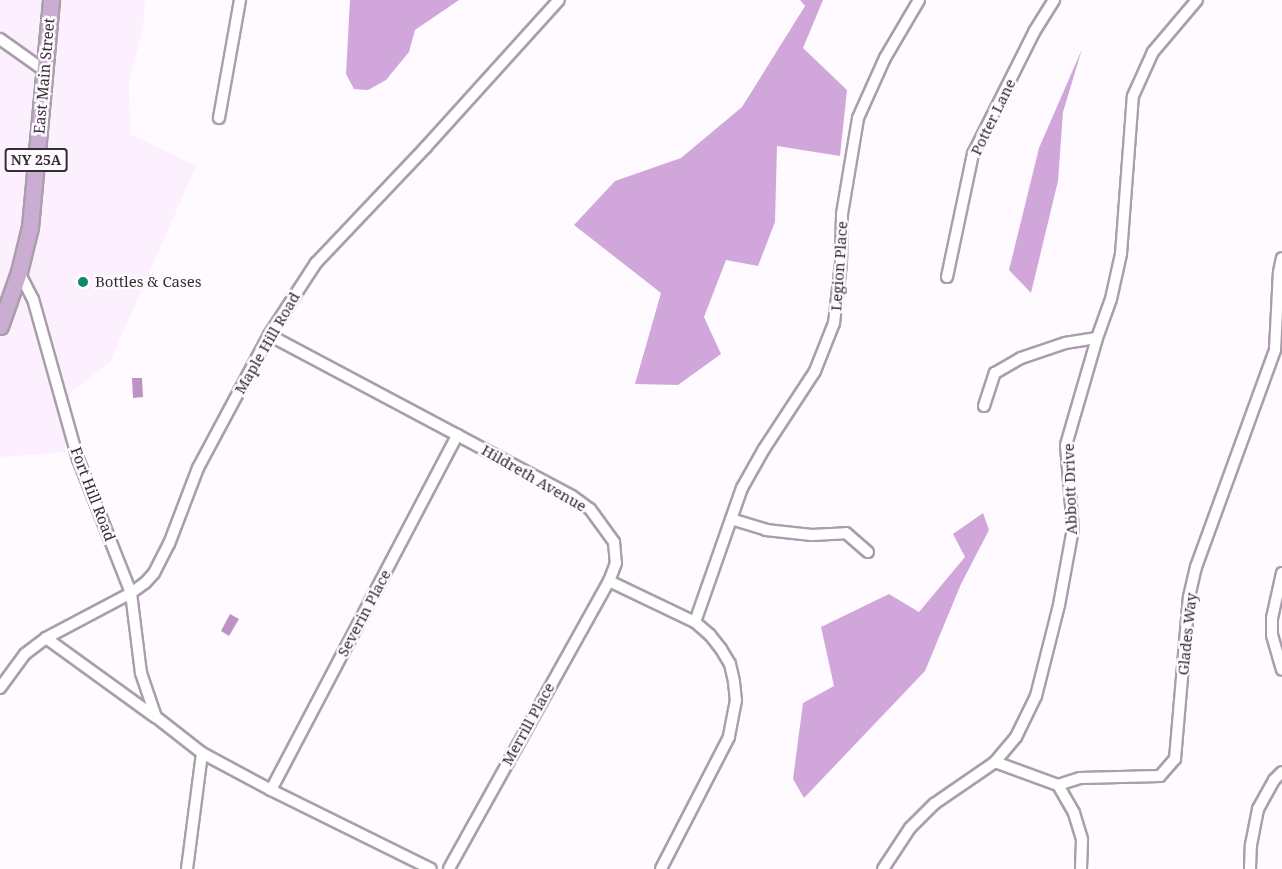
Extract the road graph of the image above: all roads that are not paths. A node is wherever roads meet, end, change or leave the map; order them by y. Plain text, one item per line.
1 (51, 0) edge
2 (240, 0) edge
3 (559, 0) edge
4 (919, 0) edge
5 (1054, 0) edge
6 (1197, 0) edge
7 (0, 39) edge
8 (45, 70) junction
9 (219, 118) dead end
10 (1282, 258) edge
11 (19, 272) junction
12 (947, 277) dead end
13 (0, 326) edge
14 (269, 335) junction
15 (1097, 338) junction
16 (984, 406) dead end
17 (457, 435) junction
18 (732, 519) junction
19 (868, 552) dead end
20 (1282, 573) edge
21 (609, 581) junction
22 (131, 593) junction
23 (695, 622) junction
24 (46, 638) junction
25 (1282, 670) edge
26 (0, 688) edge
27 (156, 717) junction
28 (202, 753) junction
29 (995, 762) junction
30 (1282, 772) edge
31 (1058, 785) junction
32 (271, 790) junction
33 (187, 869) edge
34 (432, 869) edge
35 (449, 869) edge
36 (661, 869) edge
37 (883, 869) edge
38 (1081, 869) edge
39 (1250, 869) edge

1 - 8 main road, East Main Street / NY 25A
2 - 9 street
3 - 14 street, Maple Hill Road
4 - 18 street, Legion Place
5 - 12 street, Potter Lane
6 - 15 street, Abbott Drive
7 - 8 street
8 - 11 main road, East Main Street / NY 25A
10 - 31 street, Glades Way
11 - 13 main road, East Main Street / NY 25A
11 - 22 street, Fort Hill Road
14 - 17 street, Hildreth Avenue
14 - 22 street, Maple Hill Road
15 - 16 street
15 - 29 street, Abbott Drive
17 - 21 street, Hildreth Avenue
17 - 32 street, Severin Place
18 - 19 street
18 - 23 street, Legion Place
20 - 25 street
21 - 23 street
21 - 35 street, Merrill Place
22 - 24 street, Maple Hill Road
22 - 27 street, Fort Hill Road
23 - 36 street
24 - 26 street, Maple Hill Road
24 - 27 street
27 - 28 street
28 - 32 street
28 - 33 street
29 - 31 street
29 - 37 street, Abbott Drive
30 - 39 street
31 - 38 street
32 - 34 street

